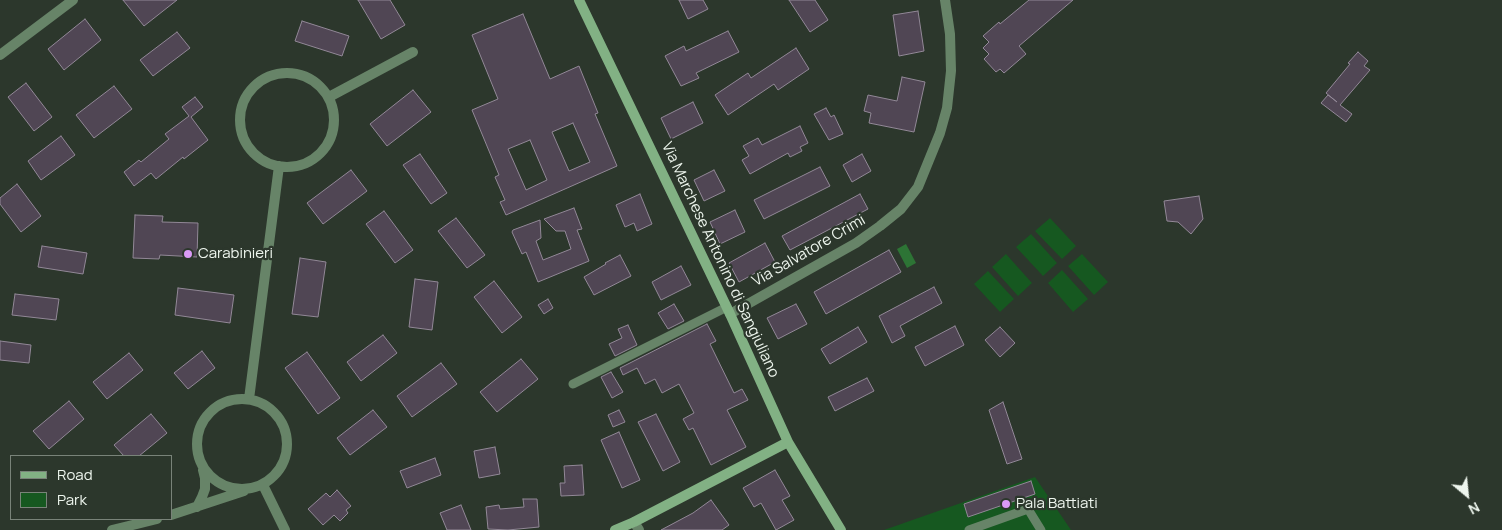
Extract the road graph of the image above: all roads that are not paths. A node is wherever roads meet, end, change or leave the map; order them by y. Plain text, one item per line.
1 (73, 0) edge
2 (579, 0) edge
3 (945, 0) edge
4 (413, 52) dead end
5 (0, 55) edge
6 (328, 98) junction
7 (279, 166) junction
8 (729, 310) junction
9 (573, 384) dead end
10 (249, 399) junction
11 (788, 442) junction
12 (202, 467) junction
13 (262, 485) junction
14 (251, 489) junction
15 (197, 507) junction
16 (172, 515) edge
17 (153, 520) edge
18 (636, 526) edge
19 (112, 530) edge
20 (285, 530) edge
21 (616, 530) edge
22 (841, 530) edge
23 (969, 530) edge
24 (1041, 530) edge

1 - 5 street
2 - 8 main road, Via Marchese Antonino di Sangiuliano
3 - 8 street, Via Salvatore Crimi
4 - 6 street
6 - 7 street
6 - 7 street
7 - 10 street
8 - 9 lane
8 - 11 main road, Via Marchese Antonino di Sangiuliano
10 - 12 street
10 - 13 street
11 - 18 main road
11 - 22 main road, Via Marchese Antonino di Sangiuliano
12 - 14 street
12 - 15 street
13 - 14 street
13 - 20 street
14 - 15 street
15 - 16 street
17 - 19 street
18 - 21 main road
23 - 24 lane

